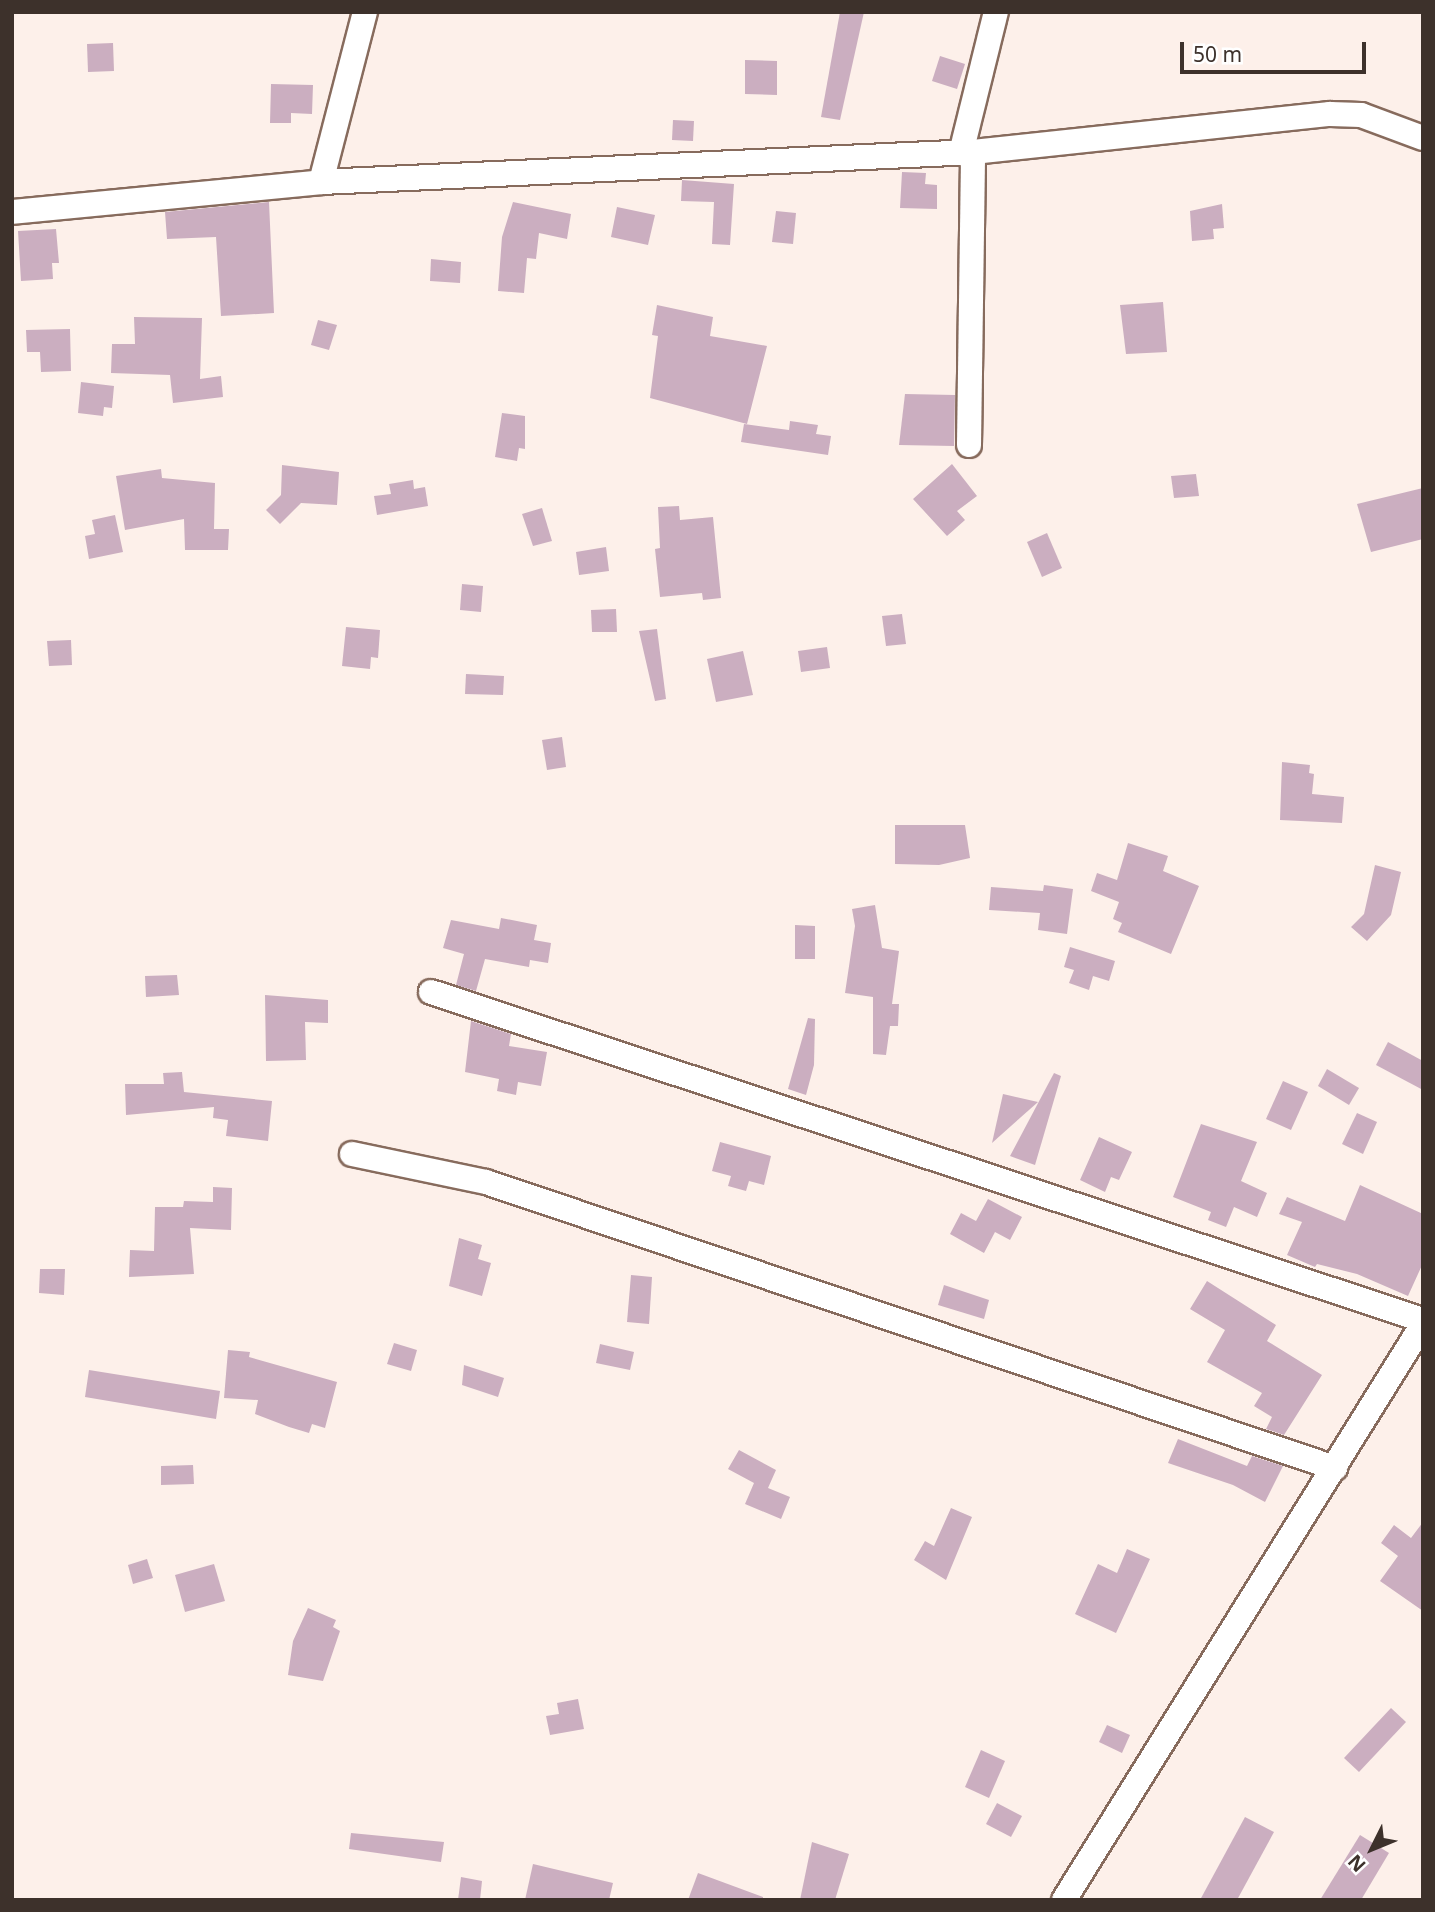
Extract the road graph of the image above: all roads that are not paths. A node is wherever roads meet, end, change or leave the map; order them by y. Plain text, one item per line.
1 (365, 12) edge
2 (996, 12) edge
3 (1423, 138) edge
4 (967, 153) junction
5 (321, 182) junction
6 (12, 212) edge
7 (969, 446) dead end
8 (431, 992) dead end
9 (352, 1154) dead end
10 (1421, 1334) edge
11 (1335, 1468) junction
12 (1064, 1900) edge

1 - 5 street
2 - 4 street
3 - 4 street
4 - 5 street
4 - 7 street
5 - 6 street
8 - 10 street
9 - 11 street
10 - 11 street
11 - 12 street

